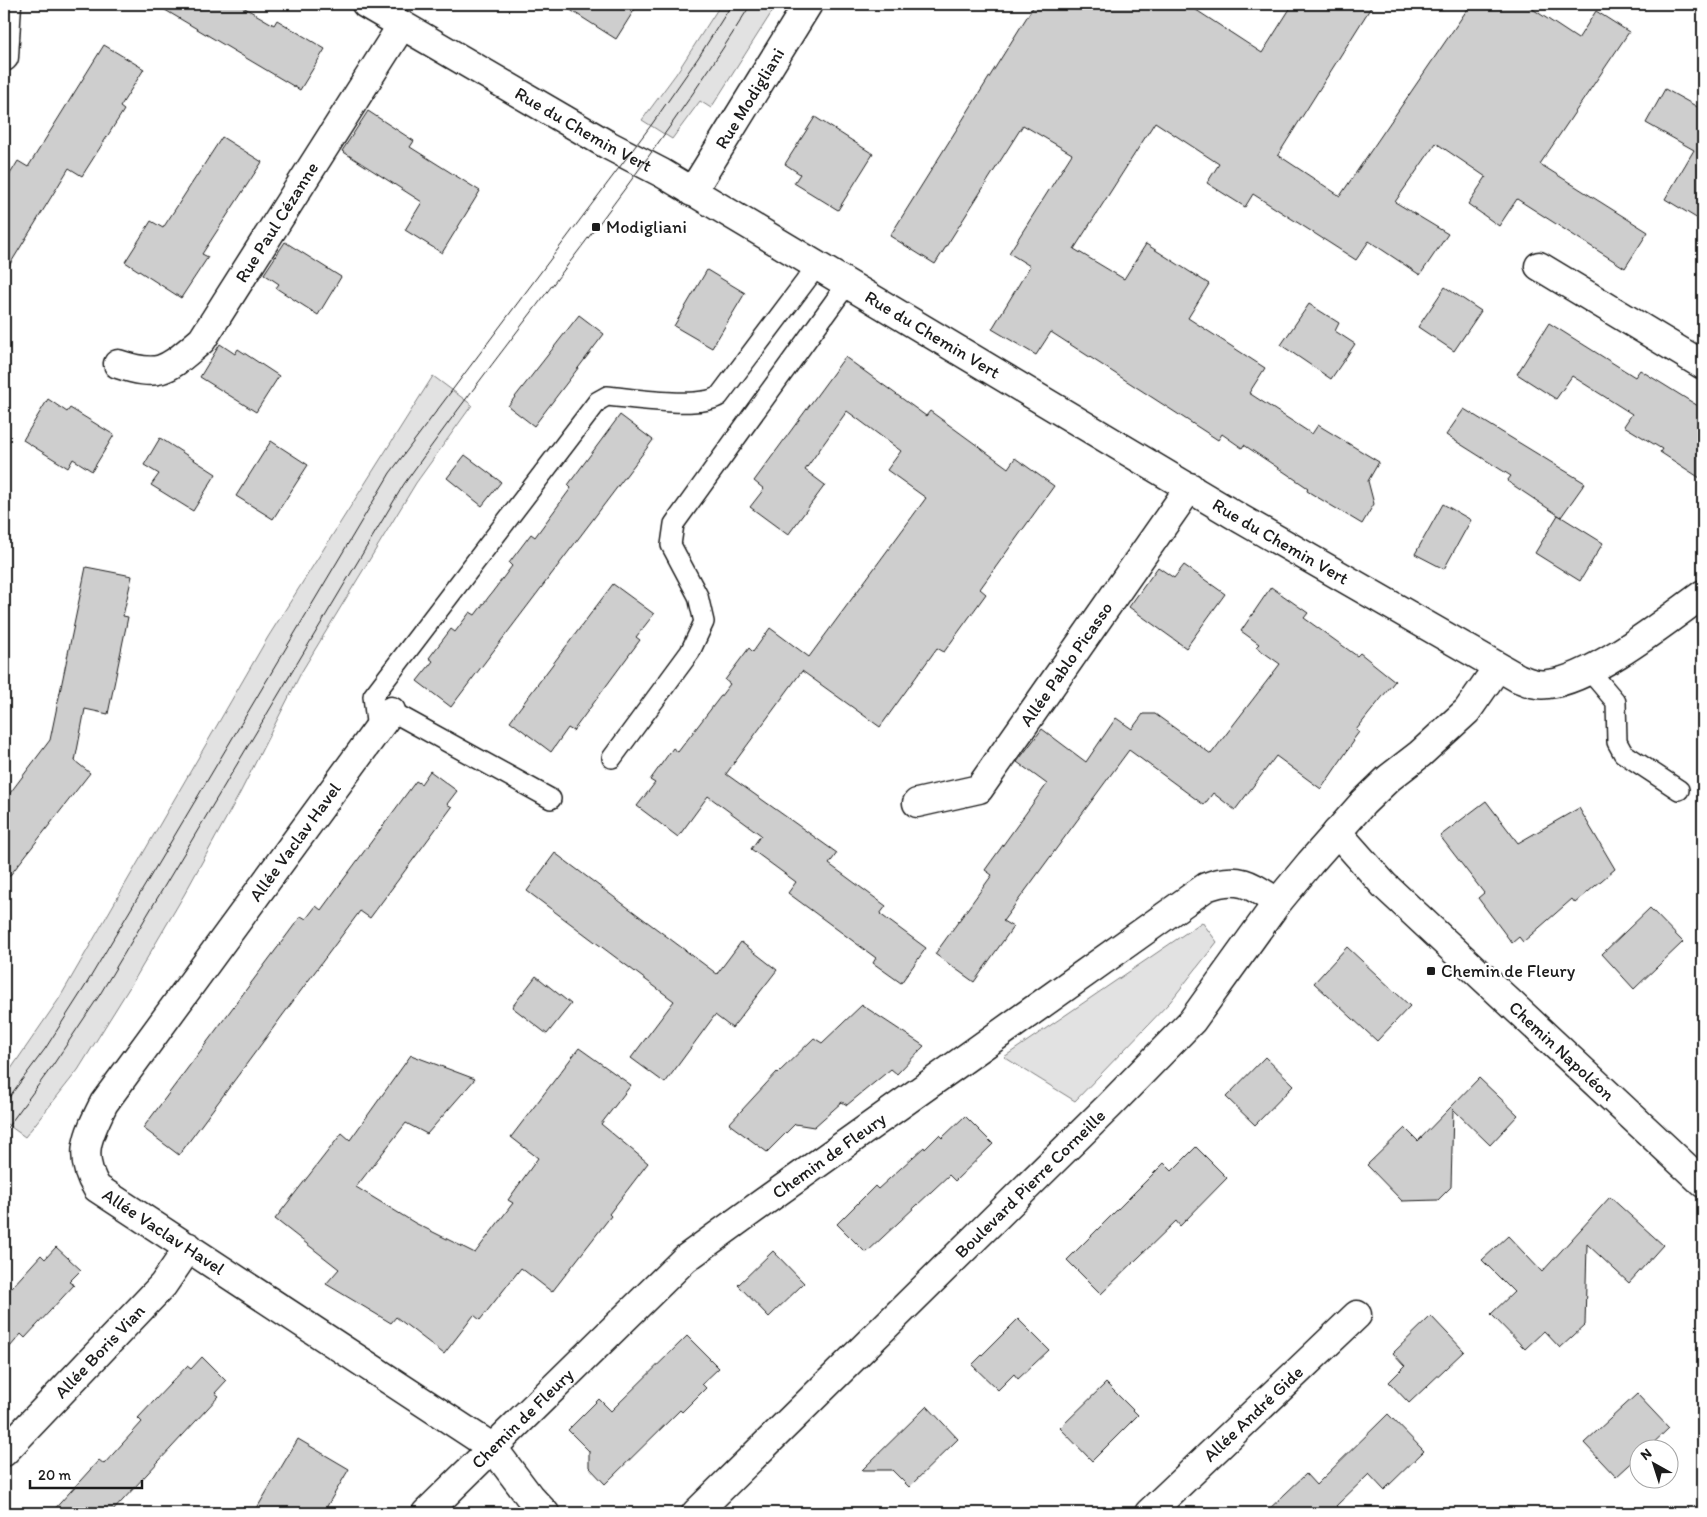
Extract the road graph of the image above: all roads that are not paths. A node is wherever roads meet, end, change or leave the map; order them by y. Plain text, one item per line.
1 (7, 4) edge
2 (366, 4) edge
3 (808, 4) edge
4 (402, 25) junction
5 (4, 57) edge
6 (692, 192) junction
7 (817, 266) junction
8 (1539, 266) dead end
9 (847, 284) junction
10 (118, 364) dead end
11 (1703, 365) edge
12 (1190, 487) junction
13 (1703, 594) edge
14 (1497, 668) junction
15 (1589, 670) junction
16 (384, 721) junction
17 (612, 758) dead end
18 (1680, 790) dead end
19 (550, 799) dead end
20 (917, 803) dead end
21 (1337, 832) junction
22 (1277, 903) junction
23 (1703, 1183) edge
24 (189, 1247) junction
25 (1357, 1315) dead end
26 (492, 1448) junction
27 (4, 1452) edge
28 (426, 1513) edge
29 (545, 1513) edge
30 (696, 1513) edge
31 (1149, 1513) edge

1 - 5 street
2 - 4 street, Rue du Chemin Vert
3 - 6 street, Rue Modigliani
4 - 6 street, Rue du Chemin Vert
4 - 10 street, Rue Paul Cézanne
6 - 7 street, Rue du Chemin Vert
7 - 9 street, Rue du Chemin Vert
7 - 16 lane
8 - 11 street
9 - 12 street, Rue du Chemin Vert
9 - 17 lane
12 - 14 street, Rue du Chemin Vert
12 - 20 street, Allée Pablo Picasso
13 - 15 street
14 - 15 street
14 - 21 street
15 - 18 lane
16 - 19 lane
16 - 24 street, Allée Vaclav Havel
21 - 22 street, Boulevard Pierre Corneille
21 - 23 street, Chemin Napoléon
22 - 26 street, Chemin de Fleury
22 - 30 street, Boulevard Pierre Corneille
24 - 26 street, Allée Vaclav Havel
24 - 27 street, Allée Boris Vian
25 - 31 street, Allée André Gide
26 - 28 street, Chemin de Fleury
26 - 29 street, Allée Vaclav Havel

